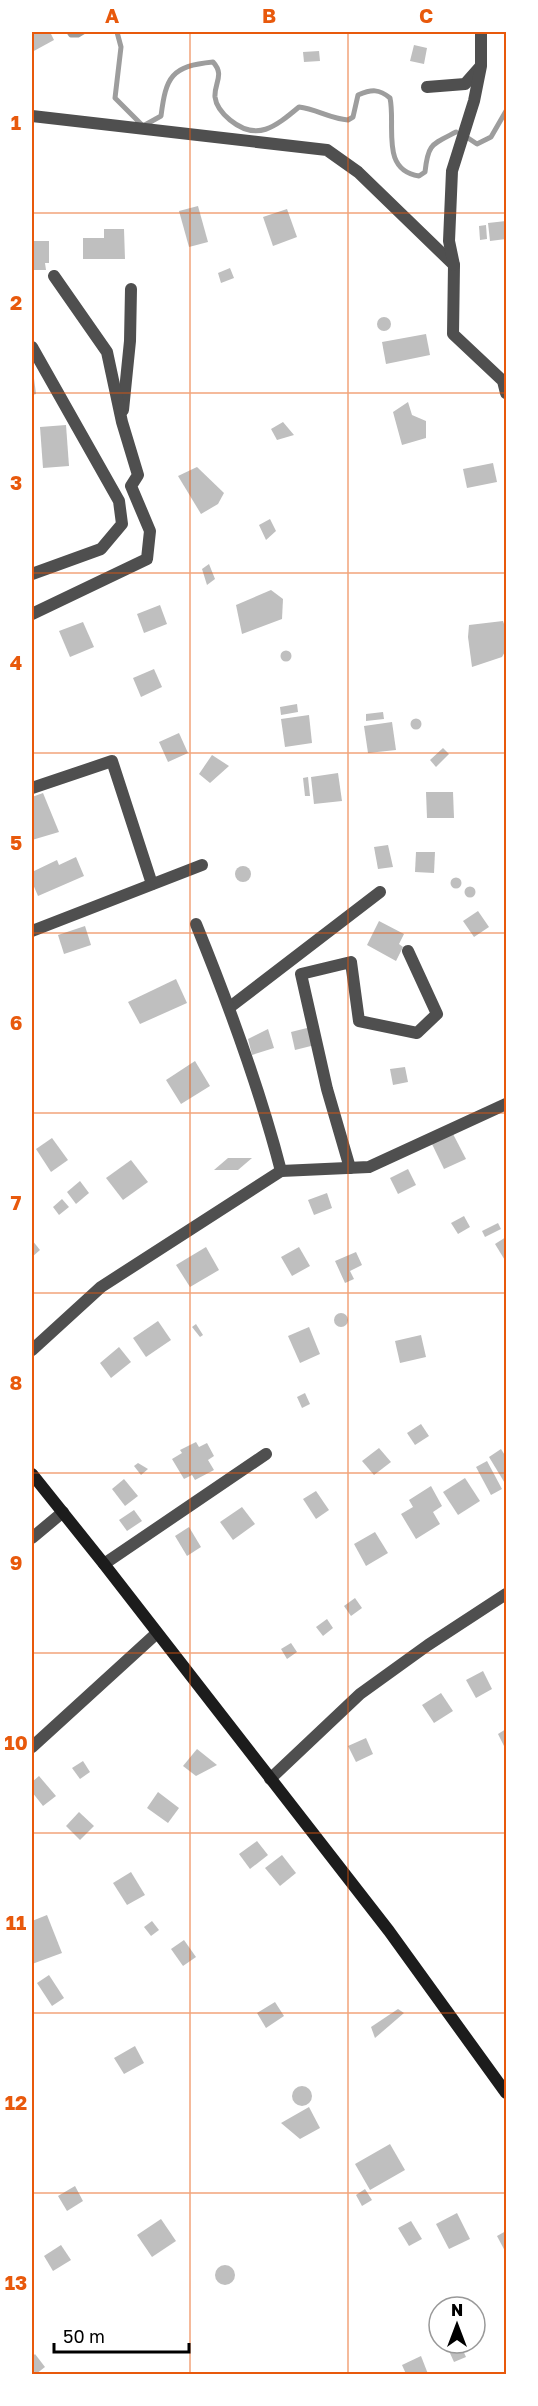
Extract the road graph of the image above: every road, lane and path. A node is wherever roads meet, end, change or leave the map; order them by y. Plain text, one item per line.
1 (481, 32) edge
2 (481, 66) junction
3 (427, 87) dead end
4 (32, 116) edge
5 (454, 264) junction
6 (54, 276) dead end
7 (131, 289) dead end
8 (32, 347) edge
9 (507, 393) edge
10 (122, 422) junction
11 (32, 574) edge
12 (32, 614) edge
13 (32, 788) edge
14 (202, 865) dead end
15 (152, 884) junction
16 (380, 892) dead end
17 (196, 924) dead end
18 (32, 931) edge
19 (408, 951) dead end
20 (230, 1007) junction
21 (507, 1104) edge
22 (350, 1168) junction
23 (281, 1171) junction
24 (32, 1350) edge
25 (266, 1454) dead end
26 (32, 1474) edge
27 (63, 1512) junction
28 (32, 1538) edge
29 (104, 1564) junction
30 (507, 1594) edge
31 (157, 1633) junction
32 (32, 1747) edge
33 (270, 1779) junction
34 (507, 2093) edge

1 - 2 street
2 - 3 street
2 - 5 street
4 - 5 street
5 - 9 street
6 - 10 street
7 - 10 street
8 - 11 street
10 - 12 street
13 - 15 street
14 - 15 street
15 - 18 street
16 - 20 street
17 - 20 street
19 - 22 street
20 - 23 street
21 - 22 street
22 - 23 street
23 - 24 street
25 - 29 street
26 - 27 main road
27 - 28 street
27 - 29 main road
29 - 31 main road
30 - 33 street
31 - 32 street
31 - 33 main road
33 - 34 main road

